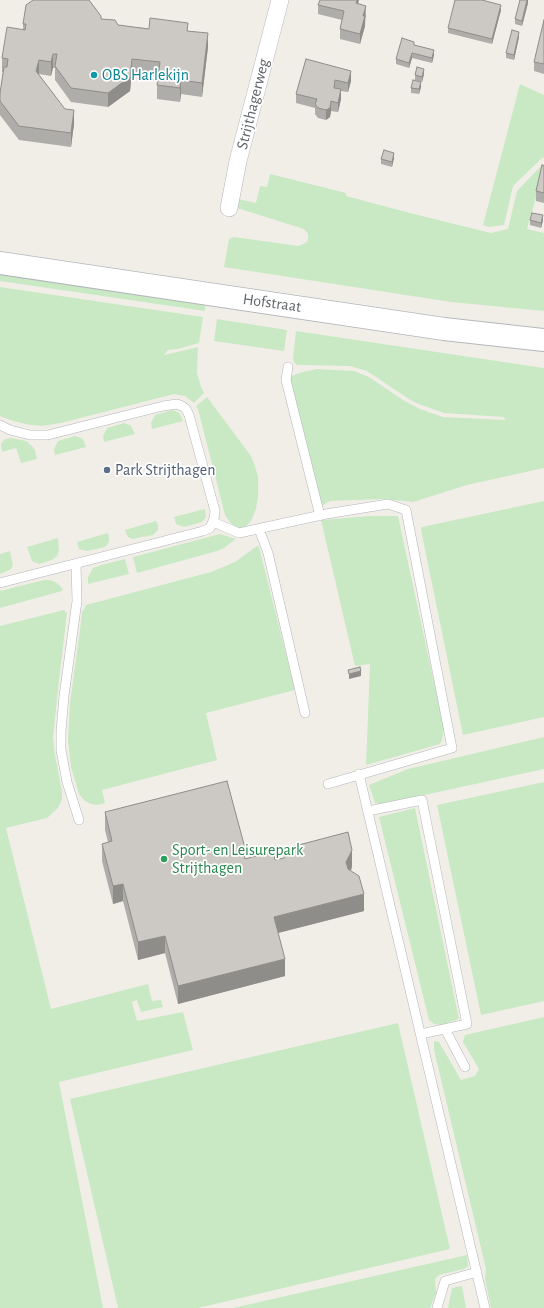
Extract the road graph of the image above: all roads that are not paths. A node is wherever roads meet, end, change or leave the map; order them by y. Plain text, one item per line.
1 (280, 0) edge
2 (229, 208) dead end
3 (0, 263) edge
4 (544, 340) edge
5 (288, 367) dead end
6 (0, 425) edge
7 (320, 516) junction
8 (213, 522) junction
9 (259, 529) junction
10 (76, 564) junction
11 (0, 583) edge
12 (305, 713) dead end
13 (359, 774) junction
14 (328, 784) dead end
15 (368, 811) junction
16 (79, 820) dead end
17 (445, 1029) junction
18 (421, 1034) junction
19 (465, 1067) dead end
20 (477, 1272) junction
21 (437, 1308) edge
22 (485, 1308) edge

1 - 2 street, Strijthagerweg
3 - 4 main road, Hofstraat
5 - 7 lane
6 - 8 lane
7 - 9 lane
7 - 13 lane
8 - 9 lane
8 - 10 lane
9 - 12 lane
10 - 11 lane
10 - 16 lane
13 - 14 lane
13 - 15 lane
15 - 17 lane
15 - 18 lane
17 - 18 lane
17 - 19 lane
18 - 20 lane
20 - 21 lane
20 - 22 lane

